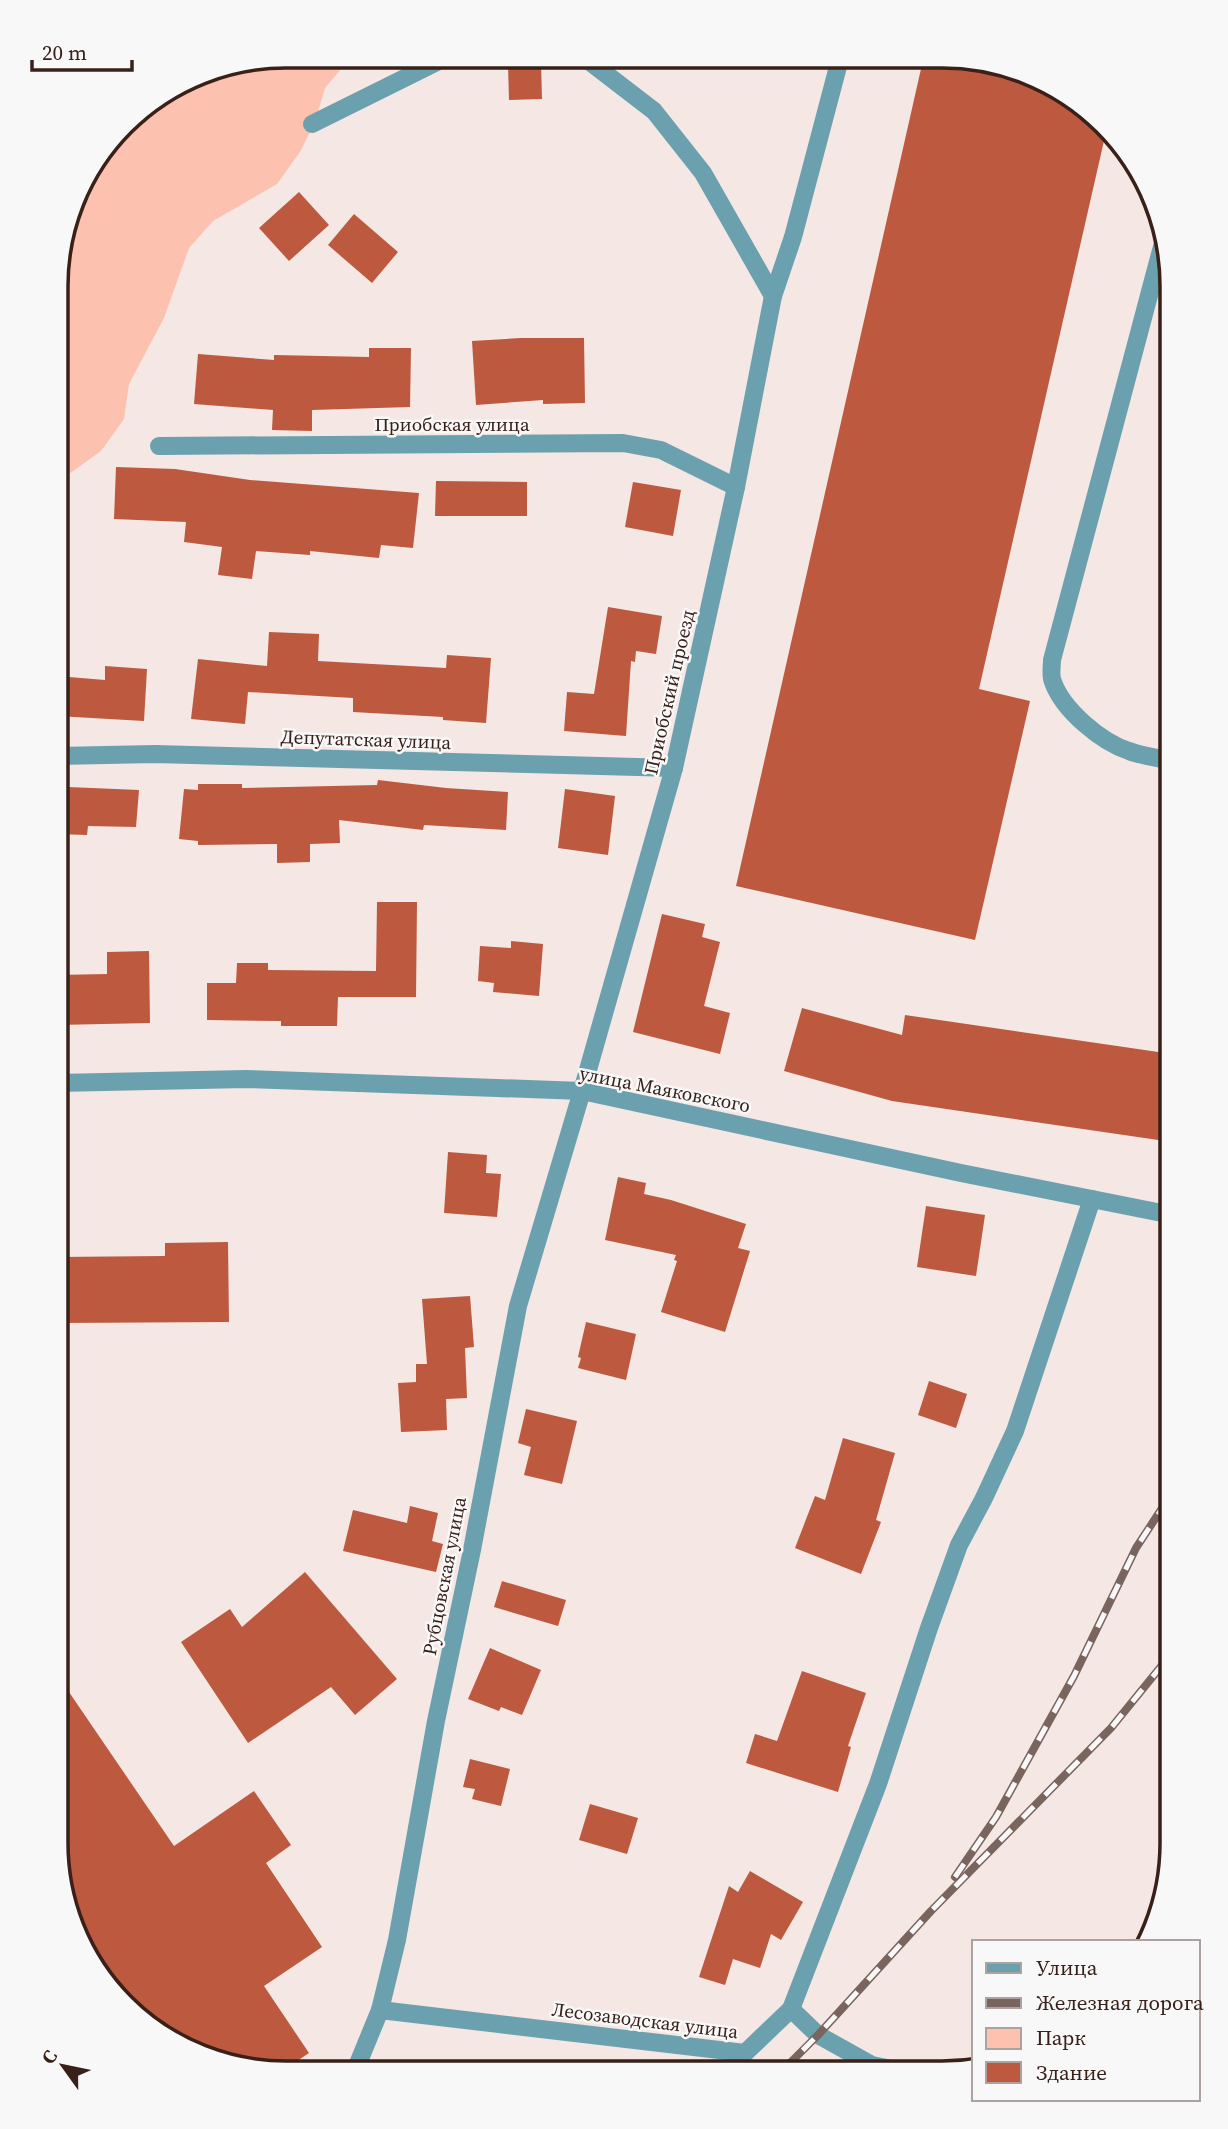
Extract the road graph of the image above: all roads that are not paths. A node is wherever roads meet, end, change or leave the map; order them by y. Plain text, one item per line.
1 (837, 68) edge
2 (423, 69) edge
3 (599, 69) edge
4 (312, 124) dead end
5 (1158, 262) edge
6 (773, 296) junction
7 (159, 446) dead end
8 (736, 487) junction
9 (68, 756) edge
10 (1160, 758) edge
11 (674, 768) junction
12 (68, 1083) edge
13 (582, 1091) junction
14 (1092, 1199) junction
15 (1159, 1212) edge
16 (791, 2009) junction
17 (380, 2010) junction
18 (359, 2061) edge
19 (865, 2061) edge

1 - 6 street, Приобский проезд
2 - 4 street
3 - 6 street
5 - 10 street
6 - 8 street, Приобский проезд
7 - 8 street, Приобская улица
8 - 11 street, Приобский проезд
9 - 11 street, Депутатская улица
11 - 13 street, Приобский проезд
12 - 13 street, улица Маяковского
13 - 14 street, улица Маяковского
13 - 17 street, Рубцовская улица
14 - 15 street, улица Маяковского
14 - 16 street
16 - 17 street, Лесозаводская улица
16 - 19 street
17 - 18 street, Рубцовская улица

